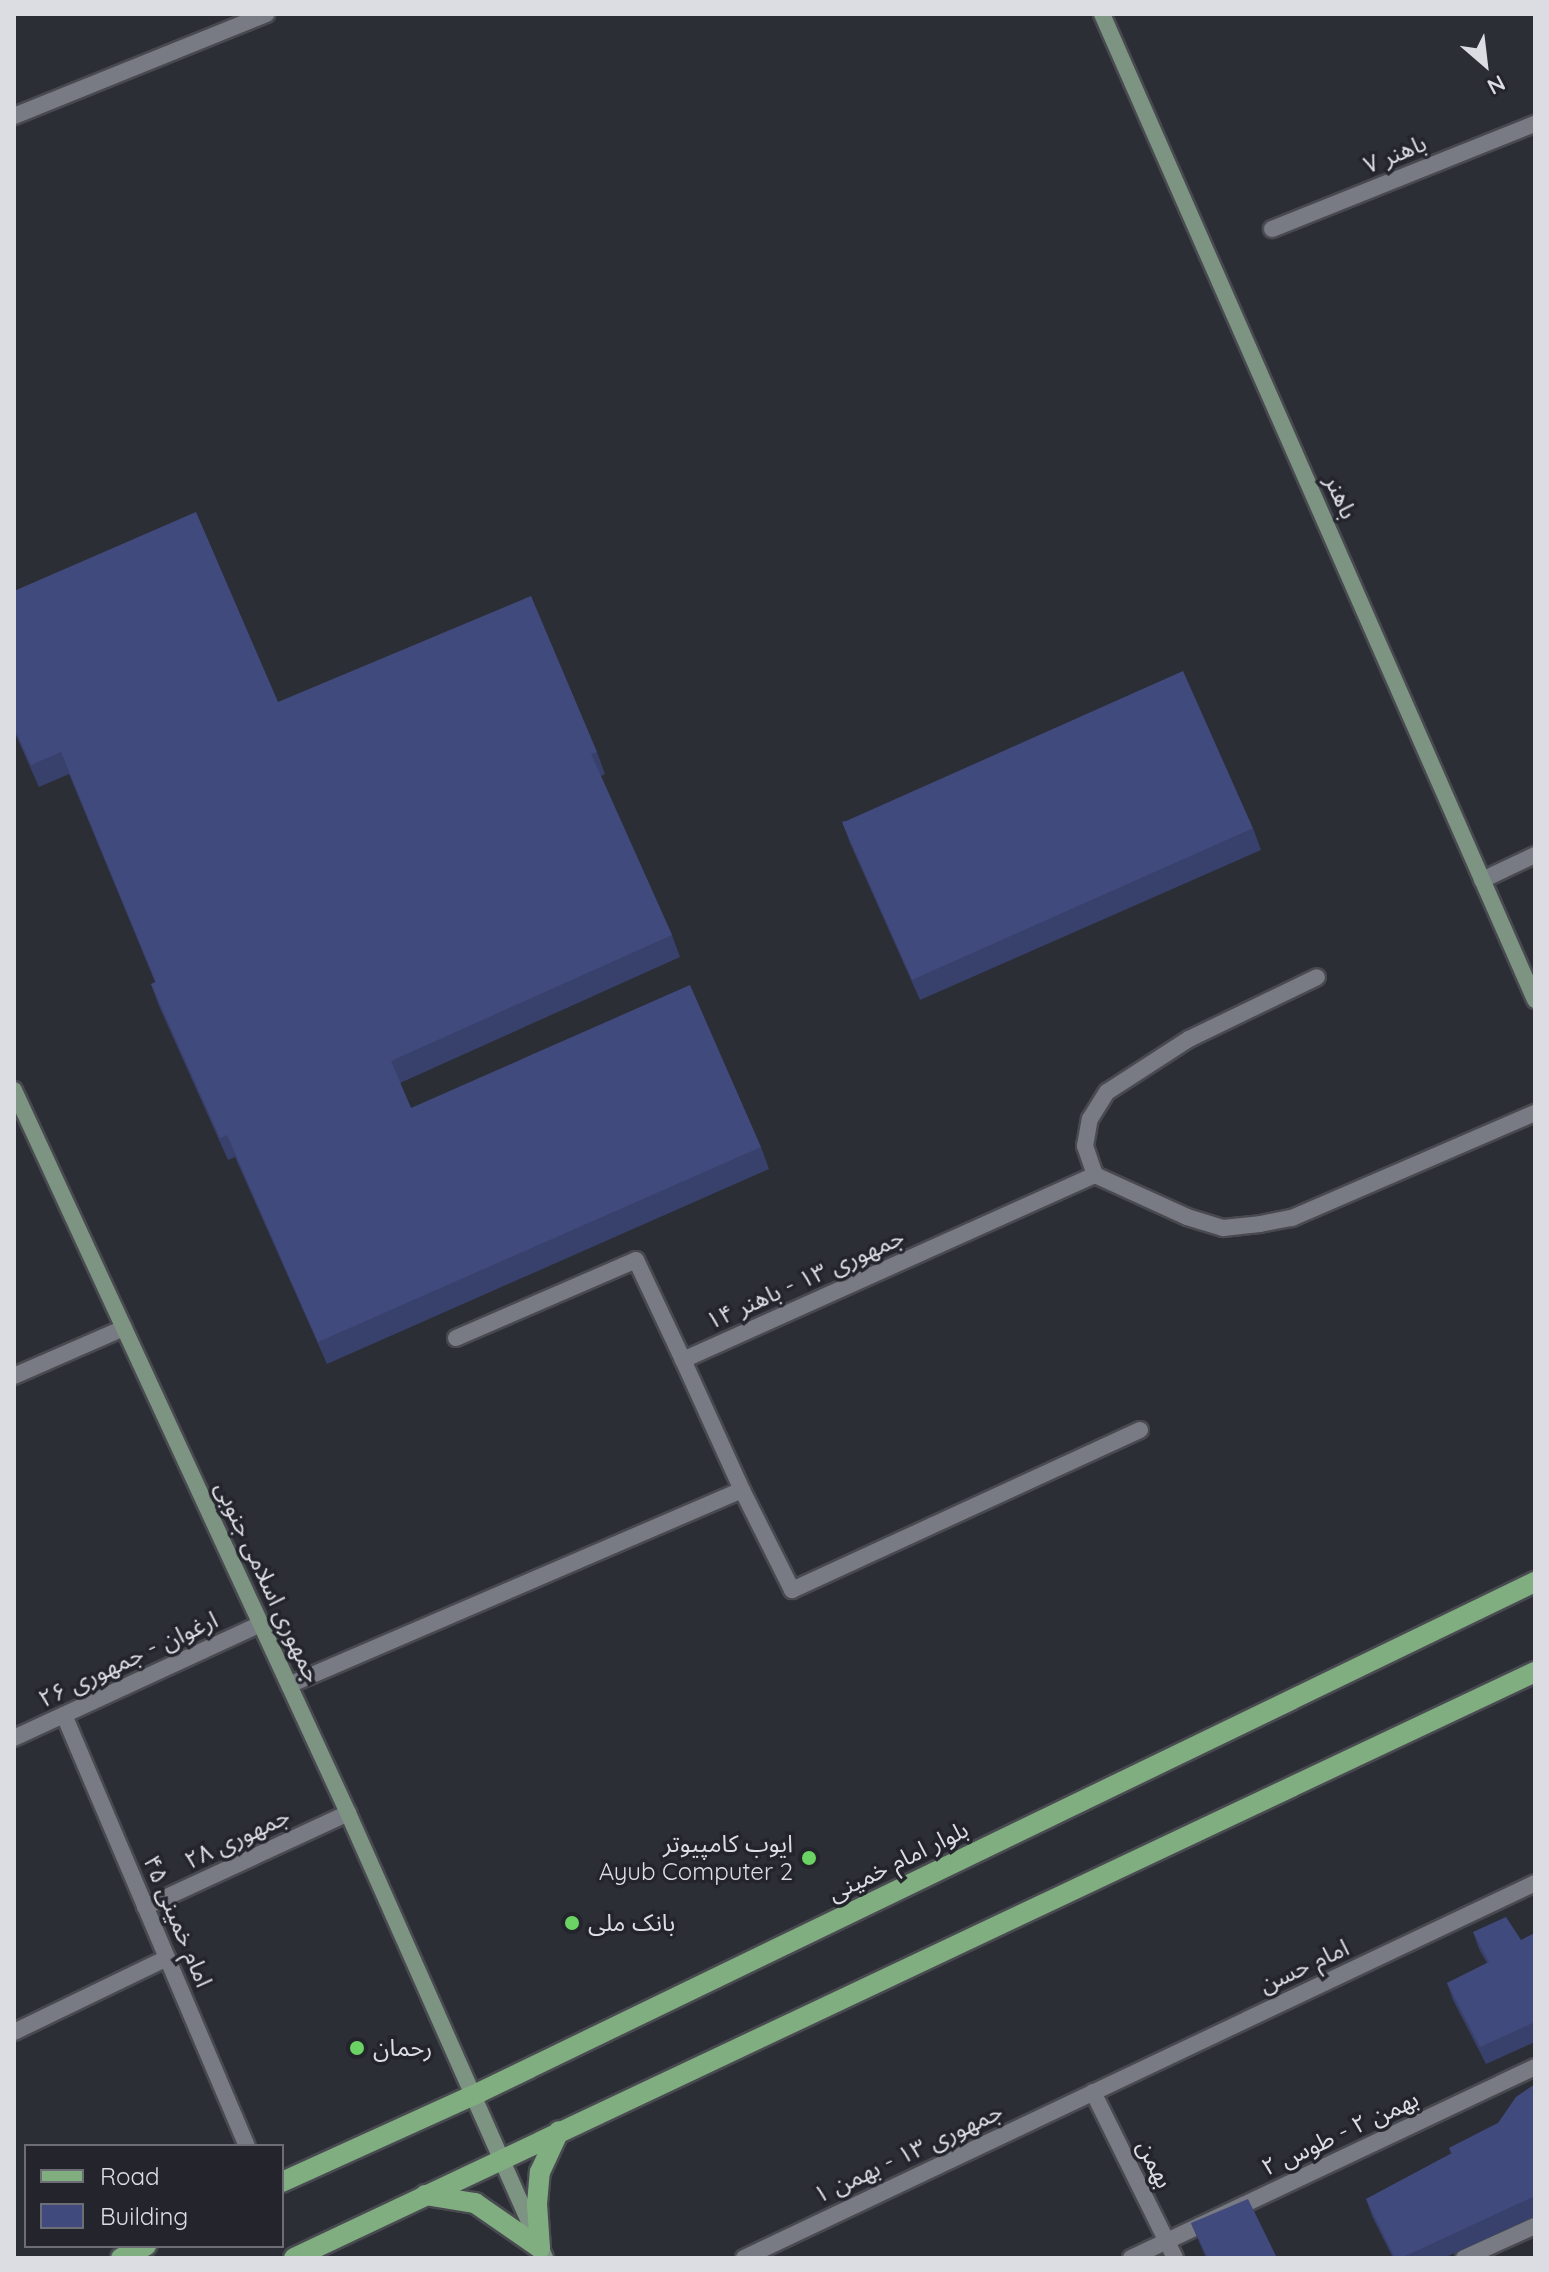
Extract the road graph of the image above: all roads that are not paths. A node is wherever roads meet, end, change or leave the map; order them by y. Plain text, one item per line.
1 (266, 14) edge
2 (1102, 14) edge
3 (14, 116) edge
4 (1535, 124) edge
5 (1272, 229) dead end
6 (1535, 855) edge
7 (1482, 880) junction
8 (1317, 977) dead end
9 (1535, 1000) edge
10 (14, 1090) edge
11 (1535, 1113) edge
12 (1095, 1175) junction
13 (124, 1328) junction
14 (456, 1338) dead end
15 (683, 1360) junction
16 (14, 1376) edge
17 (1140, 1430) dead end
18 (742, 1490) junction
19 (1535, 1582) edge
20 (261, 1624) junction
21 (1535, 1672) edge
22 (289, 1685) junction
23 (64, 1715) junction
24 (14, 1738) edge
25 (348, 1813) junction
26 (1535, 1883) edge
27 (145, 1907) junction
28 (167, 1958) junction
29 (14, 2032) edge
30 (1535, 2067) edge
31 (1093, 2092) junction
32 (472, 2096) junction
33 (559, 2131) junction
34 (246, 2144) edge
35 (501, 2159) junction
36 (284, 2181) edge
37 (425, 2195) junction
38 (1535, 2226) edge
39 (1167, 2242) junction
40 (142, 2248) edge
41 (543, 2253) edge
42 (121, 2258) edge
43 (294, 2258) edge
44 (744, 2258) edge
45 (1131, 2258) edge
46 (1175, 2258) edge
47 (1464, 2258) edge

1 - 3 street
2 - 7 street, باهنر
4 - 5 street, باهنر ۷
6 - 7 street
7 - 9 street, باهنر
8 - 12 street
10 - 13 street, جمهوری اسلامی جنوبی
11 - 12 street
12 - 15 street, جمهوری ۱۳ - باهنر ۱۴
13 - 16 street
13 - 20 street, جمهوری اسلامی جنوبی
14 - 15 street
15 - 18 street
17 - 18 street
18 - 22 street
19 - 32 main road, بلوار امام خمینی
20 - 22 street, جمهوری اسلامی جنوبی
20 - 23 street, ارغوان - جمهوری ۲۶
21 - 33 main road
22 - 25 street, جمهوری اسلامی جنوبی
23 - 24 street, ارغوان - جمهوری ۲۶
23 - 27 street, امام خمینی ۴۵
25 - 27 street, جمهوری ۲۸
25 - 32 street, جمهوری اسلامی جنوبی
26 - 31 street, امام حسن
27 - 28 street, امام خمینی ۴۵
28 - 29 street
28 - 34 street, امام خمینی ۴۵
30 - 39 street, بهمن ۲ - طوس ۲
31 - 39 street, بهمن
31 - 44 street, جمهوری ۱۳ - بهمن ۱
32 - 35 street, جمهوری اسلامی جنوبی
32 - 36 main road, بلوار امام خمینی
33 - 35 main road
33 - 41 main road
35 - 37 main road
35 - 41 street, جمهوری اسلامی جنوبی
37 - 41 main road
37 - 43 main road
38 - 47 street
39 - 45 street, بهمن ۲ - طوس ۲
39 - 46 street, بهمن
40 - 42 main road

